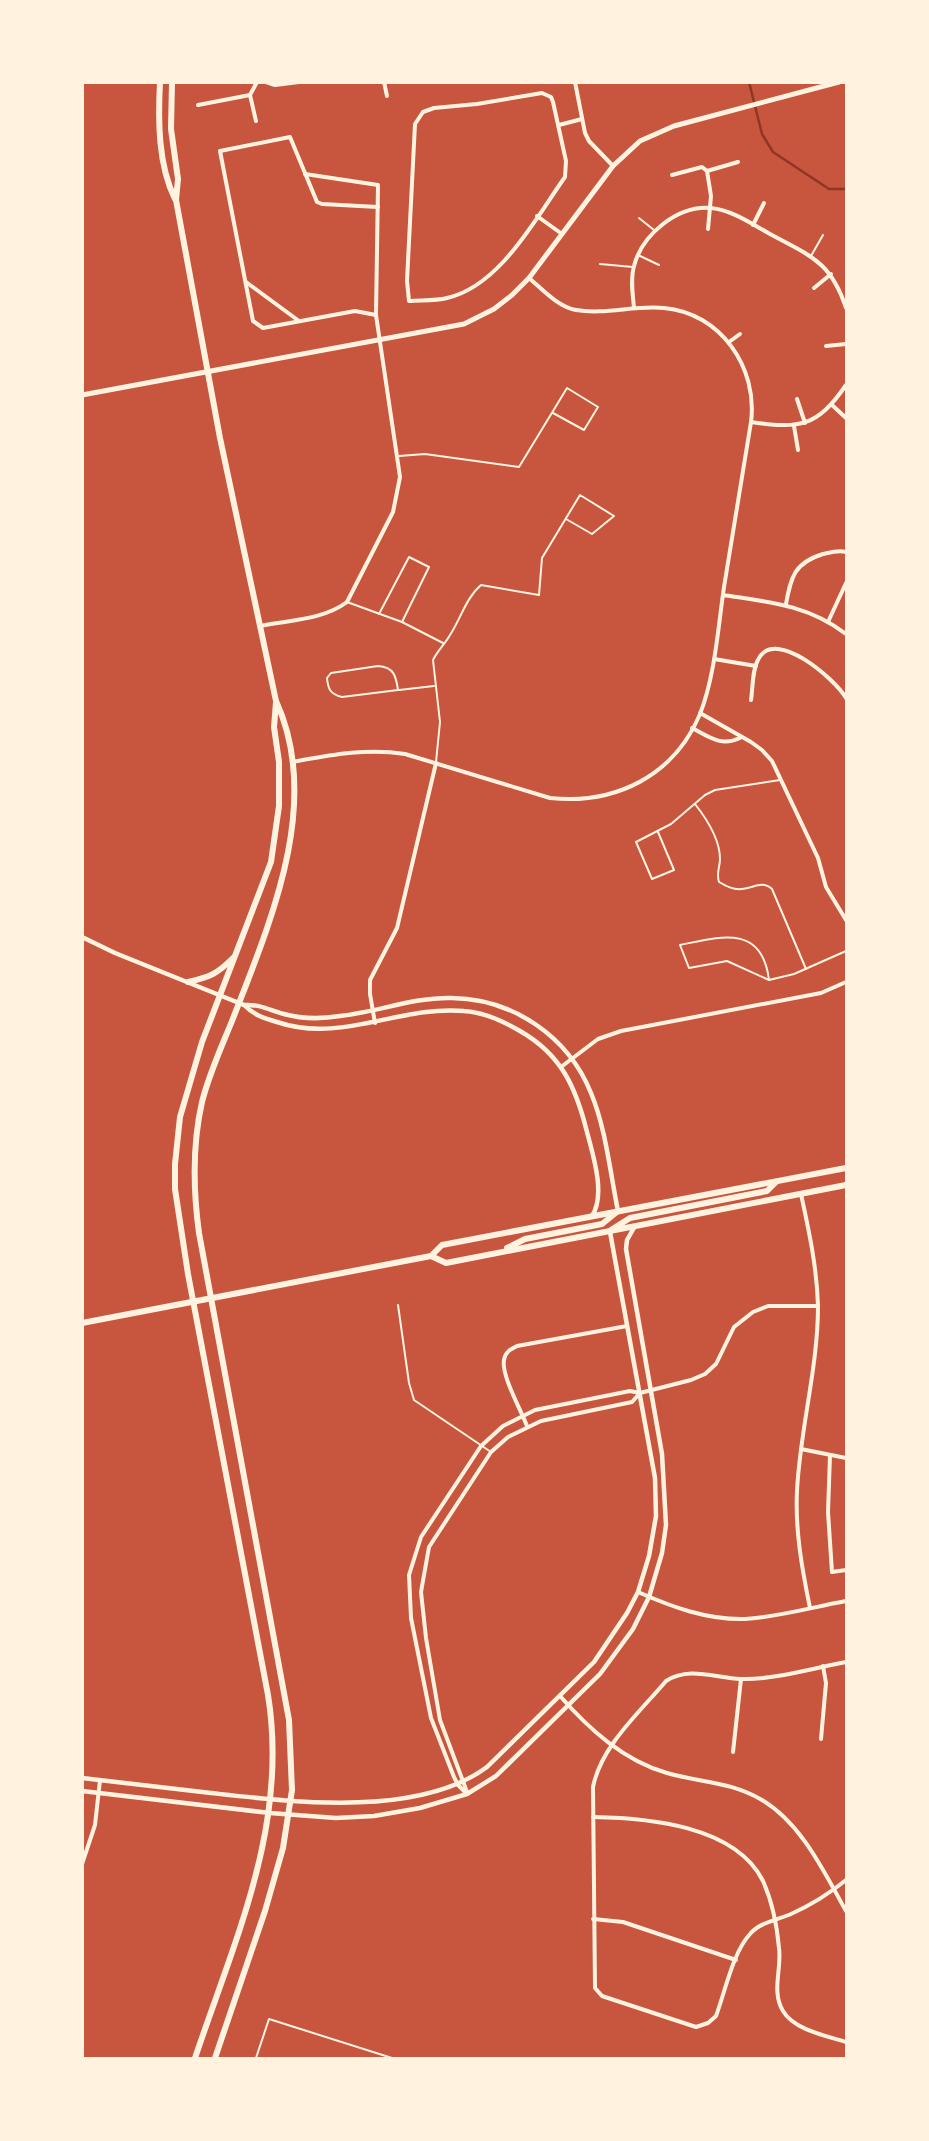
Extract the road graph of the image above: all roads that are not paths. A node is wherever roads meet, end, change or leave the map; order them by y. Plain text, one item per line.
1 (160, 82) edge
2 (172, 82) edge
3 (257, 82) edge
4 (266, 82) edge
5 (298, 82) edge
6 (384, 82) edge
7 (575, 82) edge
8 (839, 82) edge
9 (250, 95) junction
10 (387, 96) dead end
11 (198, 104) dead end
12 (582, 119) junction
13 (256, 121) dead end
14 (559, 125) junction
15 (738, 162) dead end
16 (613, 166) junction
17 (707, 171) junction
18 (305, 174) junction
19 (672, 174) dead end
20 (176, 200) junction
21 (764, 204) dead end
22 (378, 207) junction
23 (711, 208) junction
24 (537, 216) junction
25 (639, 218) dead end
26 (753, 225) junction
27 (708, 229) dead end
28 (656, 231) junction
29 (562, 234) junction
30 (823, 235) dead end
31 (638, 255) junction
32 (811, 256) junction
33 (600, 264) dead end
34 (659, 265) dead end
35 (633, 267) junction
36 (831, 274) junction
37 (529, 278) junction
38 (246, 282) junction
39 (814, 288) dead end
40 (845, 298) edge
41 (634, 308) junction
42 (846, 308) edge
43 (376, 315) junction
44 (299, 321) junction
45 (740, 334) dead end
46 (378, 341) junction
47 (729, 342) junction
48 (846, 344) edge
49 (826, 346) dead end
50 (207, 371) junction
51 (846, 385) edge
52 (82, 395) edge
53 (797, 399) dead end
54 (832, 405) junction
55 (553, 413) junction
56 (846, 418) edge
57 (751, 422) junction
58 (805, 423) junction
59 (794, 426) junction
60 (798, 450) dead end
61 (399, 456) junction
62 (566, 519) junction
63 (846, 552) edge
64 (846, 583) edge
65 (723, 595) junction
66 (347, 602) junction
67 (786, 604) junction
68 (379, 614) junction
69 (402, 622) junction
70 (828, 622) junction
71 (260, 626) junction
72 (846, 634) edge
73 (443, 643) junction
74 (714, 659) junction
75 (756, 666) junction
76 (434, 686) junction
77 (398, 690) junction
78 (846, 698) edge
79 (751, 700) dead end
80 (276, 701) junction
81 (700, 713) junction
82 (692, 728) junction
83 (740, 738) junction
84 (292, 762) junction
85 (436, 764) junction
86 (782, 780) junction
87 (695, 803) junction
88 (658, 832) junction
89 (846, 920) edge
90 (82, 937) edge
91 (846, 951) edge
92 (235, 956) junction
93 (806, 969) junction
94 (769, 980) junction
95 (188, 982) junction
96 (846, 982) edge
97 (220, 995) junction
98 (241, 1004) junction
99 (372, 1010) junction
100 (375, 1022) junction
101 (572, 1058) junction
102 (561, 1067) junction
103 (846, 1168) edge
104 (777, 1181) junction
105 (846, 1185) edge
106 (801, 1194) junction
107 (618, 1211) junction
108 (591, 1217) junction
109 (635, 1226) junction
110 (610, 1232) junction
111 (500, 1252) junction
112 (431, 1256) junction
113 (212, 1298) junction
114 (193, 1302) junction
115 (398, 1305) dead end
116 (818, 1306) junction
117 (82, 1323) edge
118 (627, 1326) junction
119 (650, 1390) junction
120 (640, 1393) junction
121 (523, 1415) junction
122 (527, 1426) junction
123 (481, 1446) junction
124 (801, 1449) junction
125 (491, 1452) junction
126 (830, 1455) junction
127 (846, 1458) edge
128 (846, 1570) edge
129 (638, 1592) junction
130 (649, 1597) junction
131 (846, 1601) edge
132 (810, 1608) junction
133 (846, 1662) edge
134 (823, 1666) junction
135 (741, 1679) junction
136 (560, 1696) junction
137 (568, 1706) junction
138 (821, 1739) dead end
139 (612, 1745) junction
140 (732, 1752) dead end
141 (82, 1778) edge
142 (100, 1780) junction
143 (464, 1782) junction
144 (458, 1785) junction
145 (82, 1791) edge
146 (98, 1794) junction
147 (467, 1794) junction
148 (272, 1800) junction
149 (291, 1800) junction
150 (270, 1813) junction
151 (289, 1815) junction
152 (592, 1817) junction
153 (82, 1864) edge
154 (846, 1880) edge
155 (834, 1890) junction
156 (846, 1911) edge
157 (593, 1918) junction
158 (774, 1919) junction
159 (736, 1960) junction
160 (846, 2042) edge
161 (195, 2058) edge
162 (215, 2058) edge
163 (256, 2058) edge
164 (392, 2058) edge

1 - 20 highway
2 - 20 highway
3 - 9 street
4 - 5 street
6 - 10 street
7 - 12 street
8 - 16 main road
9 - 11 street
9 - 13 street
12 - 14 street
12 - 16 street
14 - 24 street
14 - 24 street
15 - 17 street
16 - 29 main road
17 - 19 street
17 - 23 street
18 - 22 street
18 - 22 street
18 - 38 street
20 - 50 highway
21 - 26 street
22 - 43 street
23 - 26 street
23 - 27 street
23 - 28 street
24 - 29 street
25 - 28 lane
26 - 32 street
28 - 31 street
29 - 37 main road
30 - 32 lane
31 - 34 lane
31 - 35 street
32 - 36 street
33 - 35 lane
35 - 41 street
36 - 39 street
36 - 40 street
37 - 41 street
37 - 46 main road
38 - 44 street
38 - 44 street
40 - 42 street
41 - 47 street
43 - 44 street
43 - 46 street
45 - 47 street
46 - 50 main road
46 - 61 street
47 - 57 street
48 - 49 street
50 - 52 main road
50 - 71 highway
51 - 54 street
53 - 58 street
54 - 56 street
54 - 58 street
55 - 55 lane
55 - 61 lane
57 - 59 street
57 - 65 street
58 - 59 street
59 - 60 street
61 - 66 street
62 - 62 lane
62 - 73 lane
63 - 67 street
64 - 70 street
65 - 67 street
65 - 74 street
66 - 68 lane
66 - 71 street
67 - 70 street
68 - 69 lane
68 - 69 lane
69 - 73 lane
70 - 72 street
71 - 80 highway
73 - 76 lane
74 - 75 street
74 - 81 street
75 - 78 street
75 - 79 street
76 - 77 lane
76 - 85 lane
77 - 77 lane
80 - 84 highway
80 - 92 highway
81 - 82 street
81 - 83 street
82 - 83 street
82 - 85 street
83 - 86 street
84 - 85 street
84 - 98 highway
85 - 99 street
86 - 87 lane
86 - 89 street
87 - 88 lane
87 - 93 lane
88 - 88 lane
90 - 95 street
91 - 93 lane
92 - 95 highway
92 - 97 highway
93 - 94 lane
94 - 94 lane
95 - 97 street
96 - 101 street
97 - 98 street
97 - 114 highway
98 - 99 street
98 - 100 street
98 - 113 highway
99 - 100 street
99 - 101 street
100 - 102 street
101 - 102 street
101 - 107 street
102 - 108 street
103 - 104 highway
104 - 107 highway
104 - 110 highway
105 - 106 highway
106 - 109 highway
106 - 116 street
107 - 108 highway
107 - 111 highway
108 - 112 highway
109 - 110 highway
109 - 119 street
110 - 111 highway
110 - 118 street
111 - 112 highway
112 - 113 highway
113 - 114 highway
113 - 149 highway
114 - 117 highway
114 - 148 highway
115 - 123 lane
116 - 119 street
116 - 124 street
118 - 120 street
118 - 121 street
119 - 120 street
119 - 130 street
120 - 121 street
120 - 122 street
120 - 129 street
121 - 122 street
121 - 123 street
122 - 125 street
123 - 125 lane
123 - 144 street
124 - 126 street
124 - 132 street
125 - 143 street
126 - 127 street
126 - 128 street
129 - 130 street
129 - 136 street
130 - 132 street
130 - 137 street
131 - 132 street
133 - 134 street
134 - 135 street
134 - 138 street
135 - 139 street
135 - 140 street
136 - 137 street
136 - 143 street
137 - 139 street
137 - 147 street
139 - 152 street
139 - 155 street
141 - 142 street
142 - 146 street
142 - 148 street
143 - 144 street
143 - 147 street
144 - 147 street
144 - 149 street
145 - 146 street
146 - 150 street
146 - 153 street
147 - 151 street
148 - 149 street
148 - 150 highway
149 - 151 highway
150 - 151 street
150 - 161 highway
151 - 162 highway
152 - 157 street
152 - 158 street
154 - 155 street
155 - 156 street
155 - 158 street
157 - 159 street
157 - 159 street
158 - 159 street
158 - 160 street
163 - 164 lane

